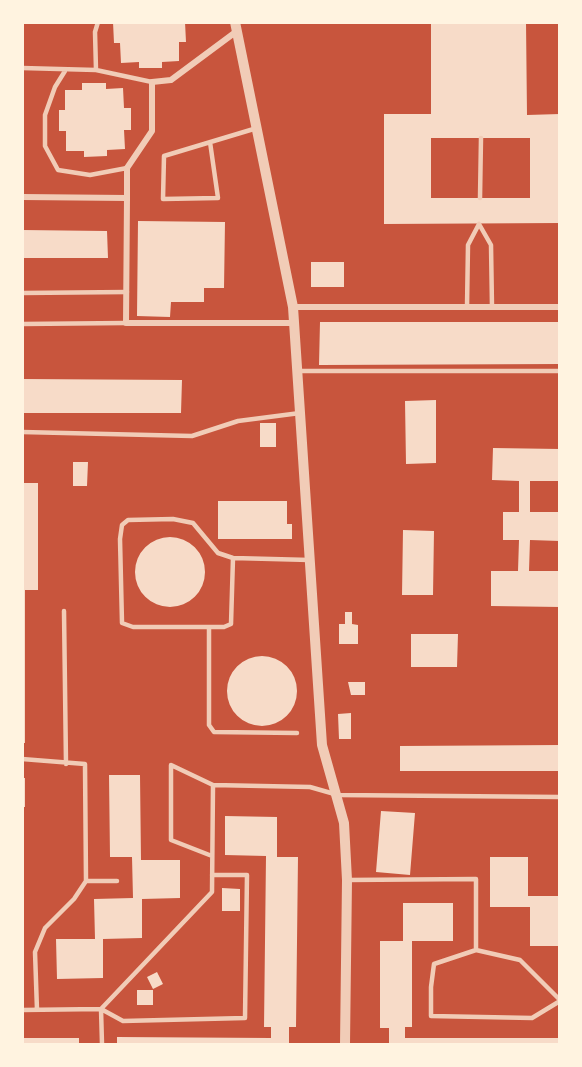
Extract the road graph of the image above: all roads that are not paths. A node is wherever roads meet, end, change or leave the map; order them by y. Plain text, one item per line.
1 (98, 22) edge
2 (236, 27) edge
3 (22, 68) edge
4 (96, 70) junction
5 (65, 71) junction
6 (152, 82) junction
7 (257, 128) junction
8 (481, 138) dead end
9 (210, 142) junction
10 (127, 168) junction
11 (22, 197) edge
12 (127, 198) junction
13 (480, 198) dead end
14 (127, 292) junction
15 (22, 293) edge
16 (292, 307) junction
17 (467, 308) junction
18 (492, 308) junction
19 (560, 308) edge
20 (126, 323) junction
21 (294, 323) junction
22 (22, 324) edge
23 (297, 371) junction
24 (560, 371) edge
25 (300, 413) junction
26 (22, 432) edge
27 (233, 558) junction
28 (310, 560) junction
29 (64, 611) dead end
30 (209, 627) junction
31 (297, 733) dead end
32 (22, 759) edge
33 (66, 764) junction
34 (213, 785) junction
35 (338, 795) junction
36 (560, 797) edge
37 (213, 856) junction
38 (213, 875) junction
39 (347, 880) junction
40 (86, 881) junction
41 (117, 881) dead end
42 (476, 950) junction
43 (560, 1001) edge
44 (22, 1010) edge
45 (37, 1010) junction
46 (101, 1010) junction
47 (102, 1044) edge
48 (345, 1044) edge

1 - 4 lane
2 - 6 street
2 - 7 street
3 - 5 lane
4 - 5 lane
4 - 6 lane
5 - 10 lane
6 - 10 street
7 - 9 lane
7 - 16 street
8 - 13 lane
9 - 9 lane
10 - 12 street
11 - 12 street
12 - 14 street
14 - 15 lane
14 - 20 street
16 - 17 street
16 - 21 street
17 - 18 street
17 - 18 lane
18 - 19 street
20 - 21 street
20 - 22 lane
21 - 23 street
23 - 24 lane
23 - 25 street
25 - 26 lane
25 - 28 street
27 - 28 lane
27 - 30 lane
27 - 30 lane
28 - 35 street
29 - 33 lane
30 - 31 lane
32 - 33 lane
33 - 40 lane
34 - 35 lane
34 - 37 lane
34 - 37 lane
35 - 36 lane
35 - 39 street
37 - 38 lane
38 - 46 lane
38 - 46 lane
39 - 42 lane
39 - 48 street
40 - 41 lane
40 - 45 lane
42 - 43 lane
42 - 43 lane
44 - 45 lane
45 - 46 lane
46 - 47 lane

